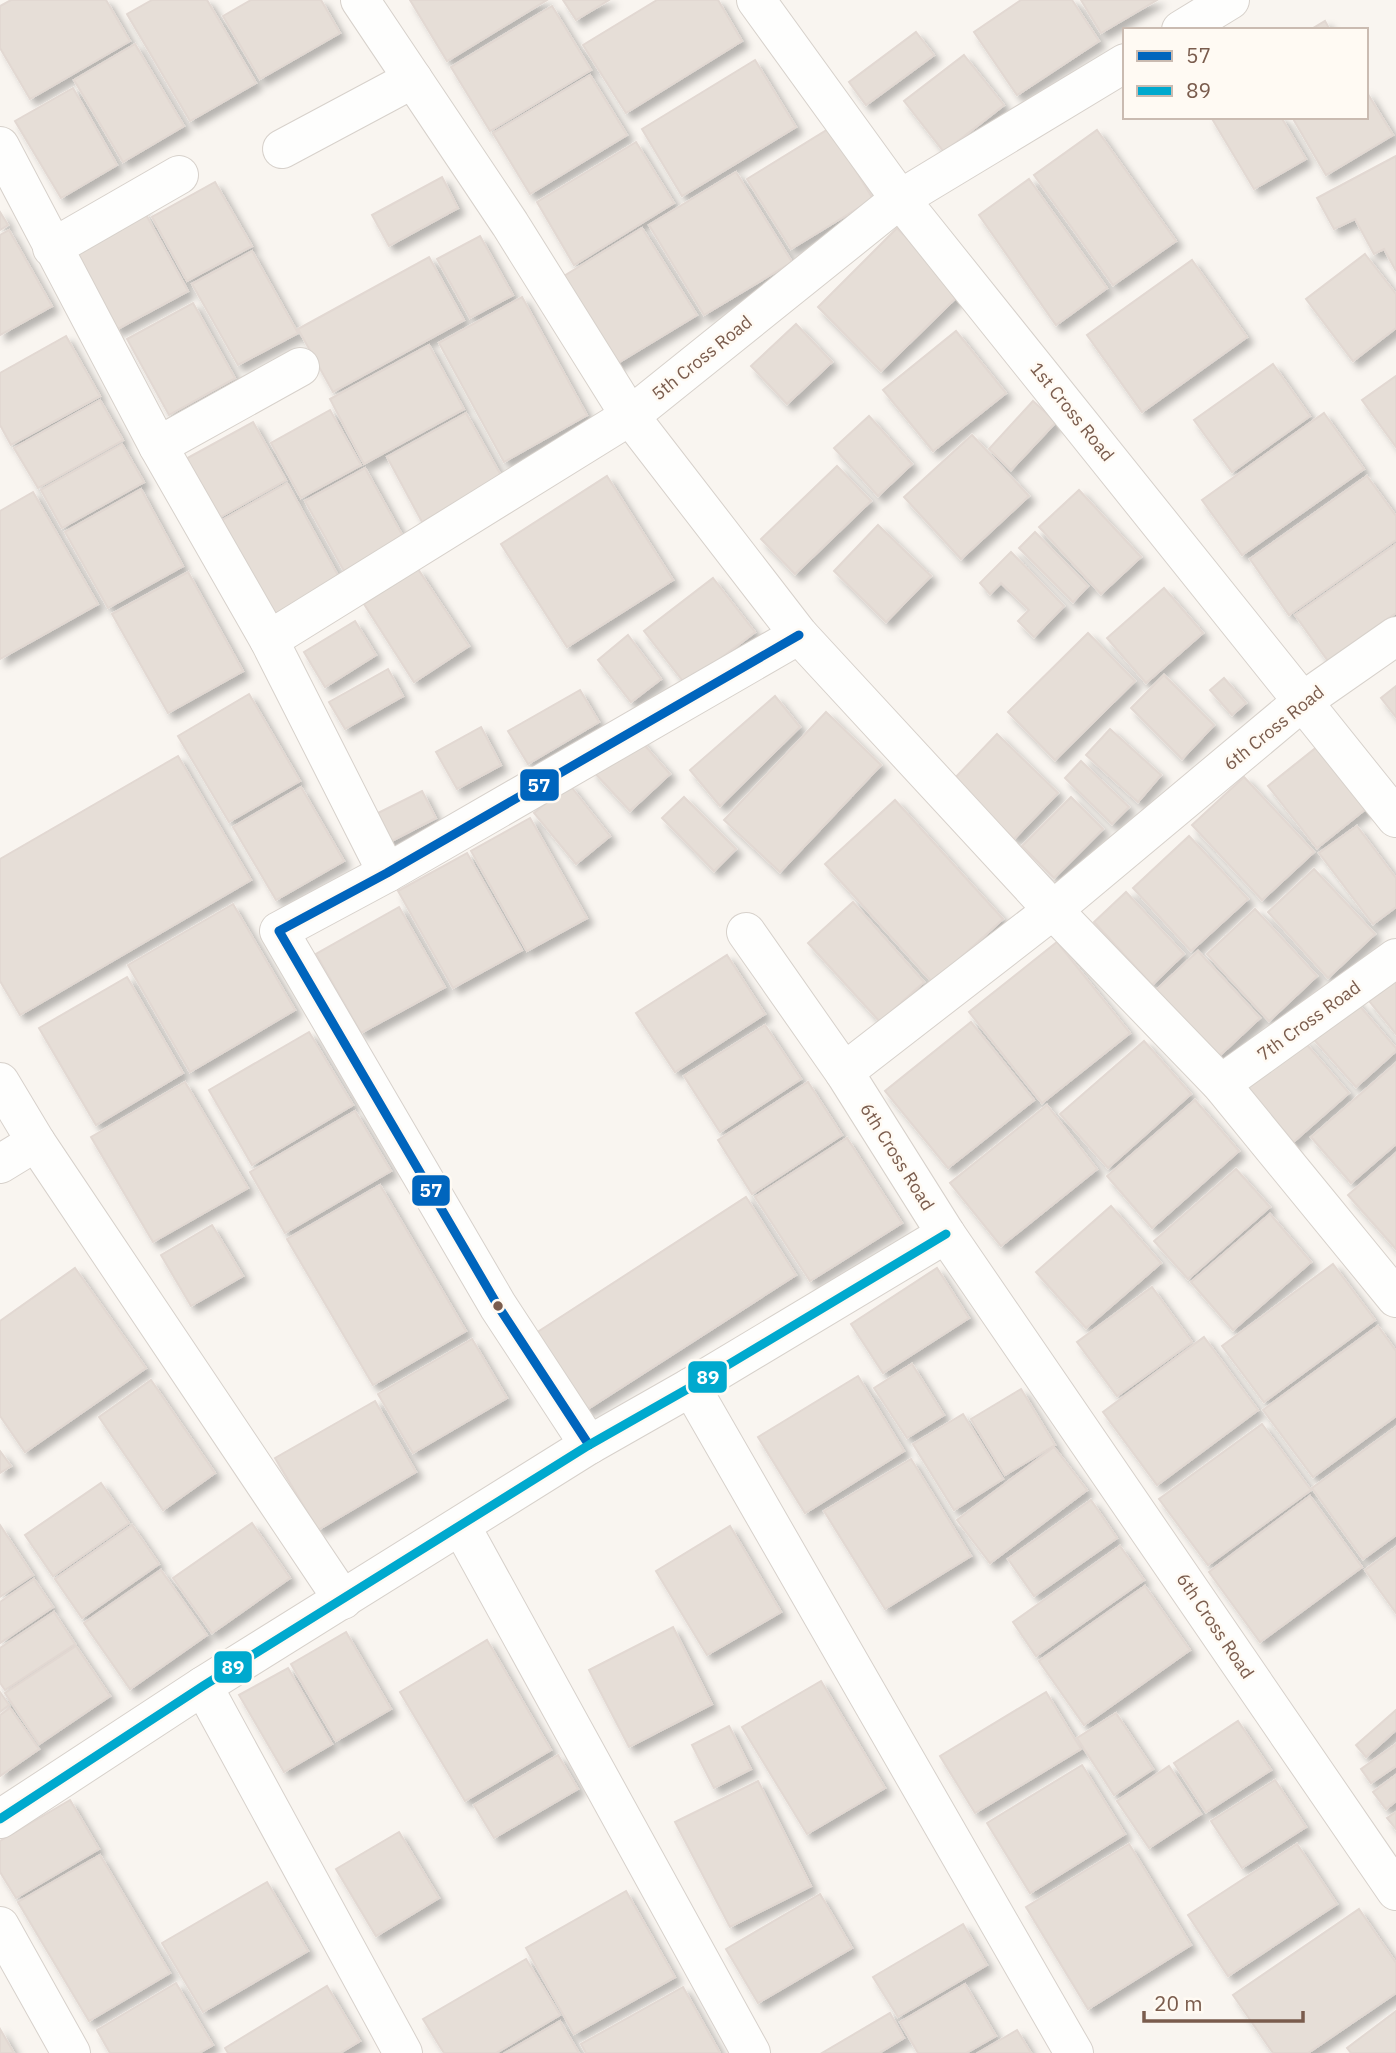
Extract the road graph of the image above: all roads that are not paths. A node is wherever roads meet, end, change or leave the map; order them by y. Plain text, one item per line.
1 (360, 0) edge
2 (756, 0) edge
3 (1230, 0) edge
4 (1184, 28) edge
5 (1123, 64) edge
6 (413, 79) junction
7 (0, 146) edge
8 (282, 149) dead end
9 (179, 174) dead end
10 (901, 198) junction
11 (52, 247) junction
12 (300, 368) dead end
13 (630, 416) junction
14 (158, 446) junction
15 (799, 635) junction
16 (1396, 636) edge
17 (269, 640) junction
18 (1303, 701) junction
19 (1396, 818) edge
20 (387, 873) junction
21 (1054, 910) junction
22 (746, 932) dead end
23 (1396, 958) edge
24 (844, 1072) junction
25 (0, 1082) edge
26 (1222, 1083) junction
27 (36, 1142) junction
28 (0, 1164) edge
29 (946, 1234) junction
30 (1396, 1298) edge
31 (691, 1387) junction
32 (589, 1445) junction
33 (461, 1526) junction
34 (343, 1600) junction
35 (204, 1686) junction
36 (0, 1819) edge
37 (1396, 1891) edge
38 (0, 1926) edge
39 (71, 2053) edge
40 (403, 2053) edge
41 (751, 2053) edge
42 (1074, 2053) edge

1 - 6 street
2 - 10 street, 1st Cross Road
3 - 4 street
5 - 10 street, 5th Cross Road
6 - 8 street
6 - 13 street
7 - 11 street
9 - 11 street
10 - 13 street, 5th Cross Road
10 - 18 street, 1st Cross Road
11 - 14 street
12 - 14 street
13 - 15 street
13 - 17 street, 5th Cross Road
14 - 17 street
15 - 20 street
15 - 21 street
16 - 18 street, 6th Cross Road
17 - 20 street
18 - 19 street, 1st Cross Road
18 - 21 street, 6th Cross Road
20 - 32 street
21 - 24 street, 6th Cross Road
21 - 26 street
22 - 24 street
23 - 26 street, 7th Cross Road
24 - 29 street, 6th Cross Road
25 - 27 street
26 - 30 street
27 - 28 street
27 - 34 street
29 - 31 street
29 - 37 street, 6th Cross Road
31 - 32 street
31 - 42 street
32 - 33 street
33 - 34 street
33 - 41 street
34 - 35 street
35 - 36 street
35 - 40 street
38 - 39 street

